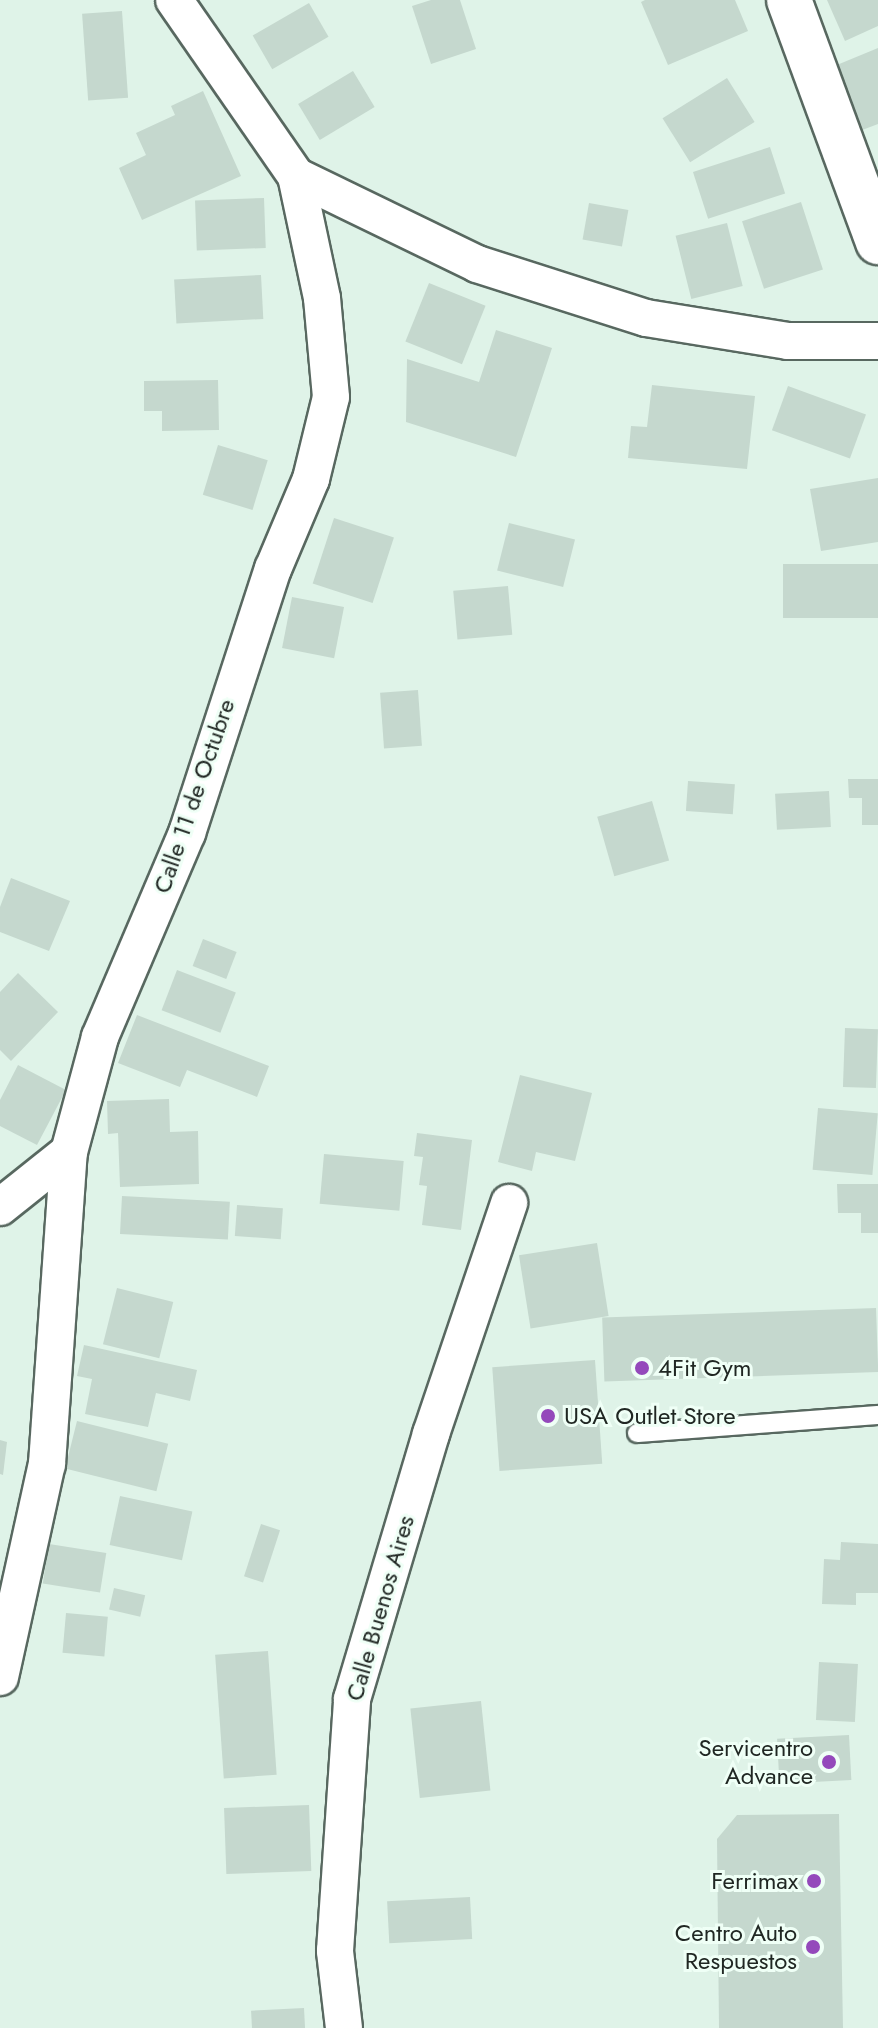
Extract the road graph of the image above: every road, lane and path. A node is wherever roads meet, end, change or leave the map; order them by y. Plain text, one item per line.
1 (174, 0) edge
2 (789, 0) edge
3 (866, 164) edge
4 (296, 176) junction
5 (878, 242) edge
6 (878, 341) edge
7 (69, 1152) junction
8 (509, 1203) dead end
9 (0, 1207) edge
10 (878, 1415) edge
11 (637, 1433) dead end
12 (0, 1677) edge
13 (344, 2028) edge

1 - 4 street, Calle 11 de Octubre
2 - 3 street
3 - 5 street
4 - 6 street
4 - 7 street, Calle 11 de Octubre
7 - 9 street
7 - 12 street, Calle 11 de Octubre
8 - 13 street, Calle Buenos Aires
10 - 11 lane

